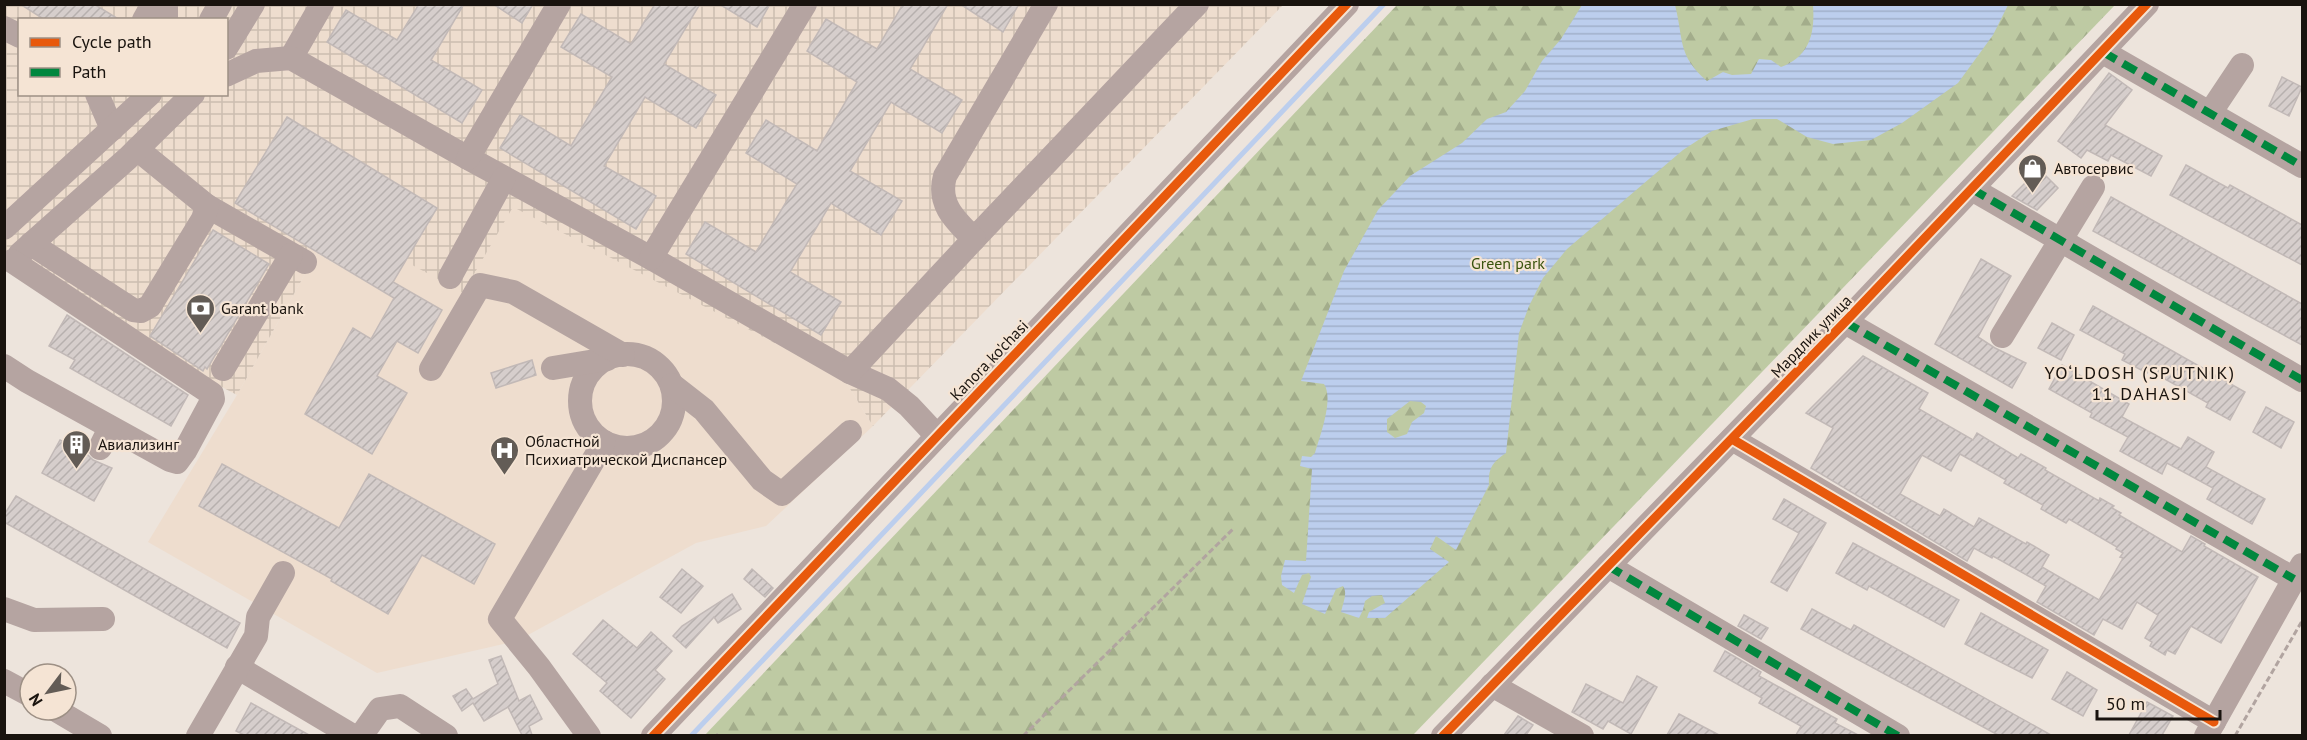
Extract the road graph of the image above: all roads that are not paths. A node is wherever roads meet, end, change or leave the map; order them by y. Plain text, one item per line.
1 (153, 4) edge
2 (220, 4) edge
3 (253, 4) edge
4 (322, 4) edge
5 (559, 4) edge
6 (805, 4) edge
7 (1046, 4) edge
8 (1197, 4) edge
9 (1347, 4) edge
10 (2147, 4) edge
11 (145, 18) edge
12 (212, 18) edge
13 (4, 28) edge
14 (18, 35) edge
15 (228, 45) edge
16 (2103, 52) junction
17 (291, 58) junction
18 (2242, 64) dead end
19 (228, 74) edge
20 (98, 96) edge
21 (147, 96) edge
22 (192, 97) edge
23 (2210, 113) junction
24 (112, 129) junction
25 (137, 149) junction
26 (468, 158) junction
27 (2302, 166) edge
28 (504, 178) junction
29 (2093, 187) dead end
30 (1972, 189) junction
31 (207, 206) junction
32 (4, 228) edge
33 (974, 239) junction
34 (2060, 240) junction
35 (30, 244) junction
36 (651, 258) junction
37 (8, 264) edge
38 (450, 277) dead end
39 (1845, 322) junction
40 (2002, 336) dead end
41 (616, 356) junction
42 (4, 366) edge
43 (553, 368) dead end
44 (223, 369) dead end
45 (431, 369) dead end
46 (850, 372) junction
47 (2301, 374) edge
48 (672, 386) junction
49 (850, 432) dead end
50 (937, 436) junction
51 (1732, 439) junction
52 (604, 442) junction
53 (1608, 566) junction
54 (2298, 572) edge
55 (283, 573) dead end
56 (4, 609) edge
57 (103, 619) dead end
58 (237, 667) junction
59 (4, 681) edge
60 (1492, 685) junction
61 (18, 689) edge
62 (77, 722) edge
63 (2210, 729) edge
64 (100, 735) edge
65 (198, 735) edge
66 (353, 735) edge
67 (361, 735) edge
68 (446, 735) edge
69 (589, 735) edge
70 (652, 735) edge
71 (1443, 735) edge
72 (1582, 735) edge
73 (1898, 735) edge

1 - 11 street
2 - 12 street
3 - 15 street
4 - 17 street
5 - 26 street
6 - 36 street
7 - 33 street
8 - 33 street
9 - 50 street, Kanora ko'chasi
10 - 16 street, Мардлик улица
13 - 14 street
16 - 23 street
16 - 30 street, Мардлик улица
17 - 19 street
17 - 26 street
18 - 23 street
20 - 24 street
21 - 24 street
22 - 25 street
23 - 27 street
24 - 32 street
25 - 31 street
25 - 35 street
26 - 28 street
28 - 36 street
28 - 38 street
29 - 34 street
30 - 34 street
30 - 39 street, Мардлик улица
31 - 35 street
31 - 44 street
33 - 46 street
34 - 40 street
34 - 47 street
35 - 37 street
36 - 46 street
37 - 42 street
39 - 51 street, Мардлик улица
39 - 54 street
41 - 43 street
41 - 45 street
41 - 48 street
41 - 52 street
46 - 50 street
48 - 49 street
48 - 52 street
50 - 70 street, Kanora ko'chasi
51 - 53 street, Мардлик улица
51 - 63 street
52 - 69 street
53 - 60 street, Мардлик улица
53 - 73 street
54 - 63 street
55 - 58 street
56 - 57 street
58 - 65 street
58 - 66 street
59 - 61 street
60 - 71 street, Мардлик улица
60 - 72 street
62 - 64 street
67 - 68 street

